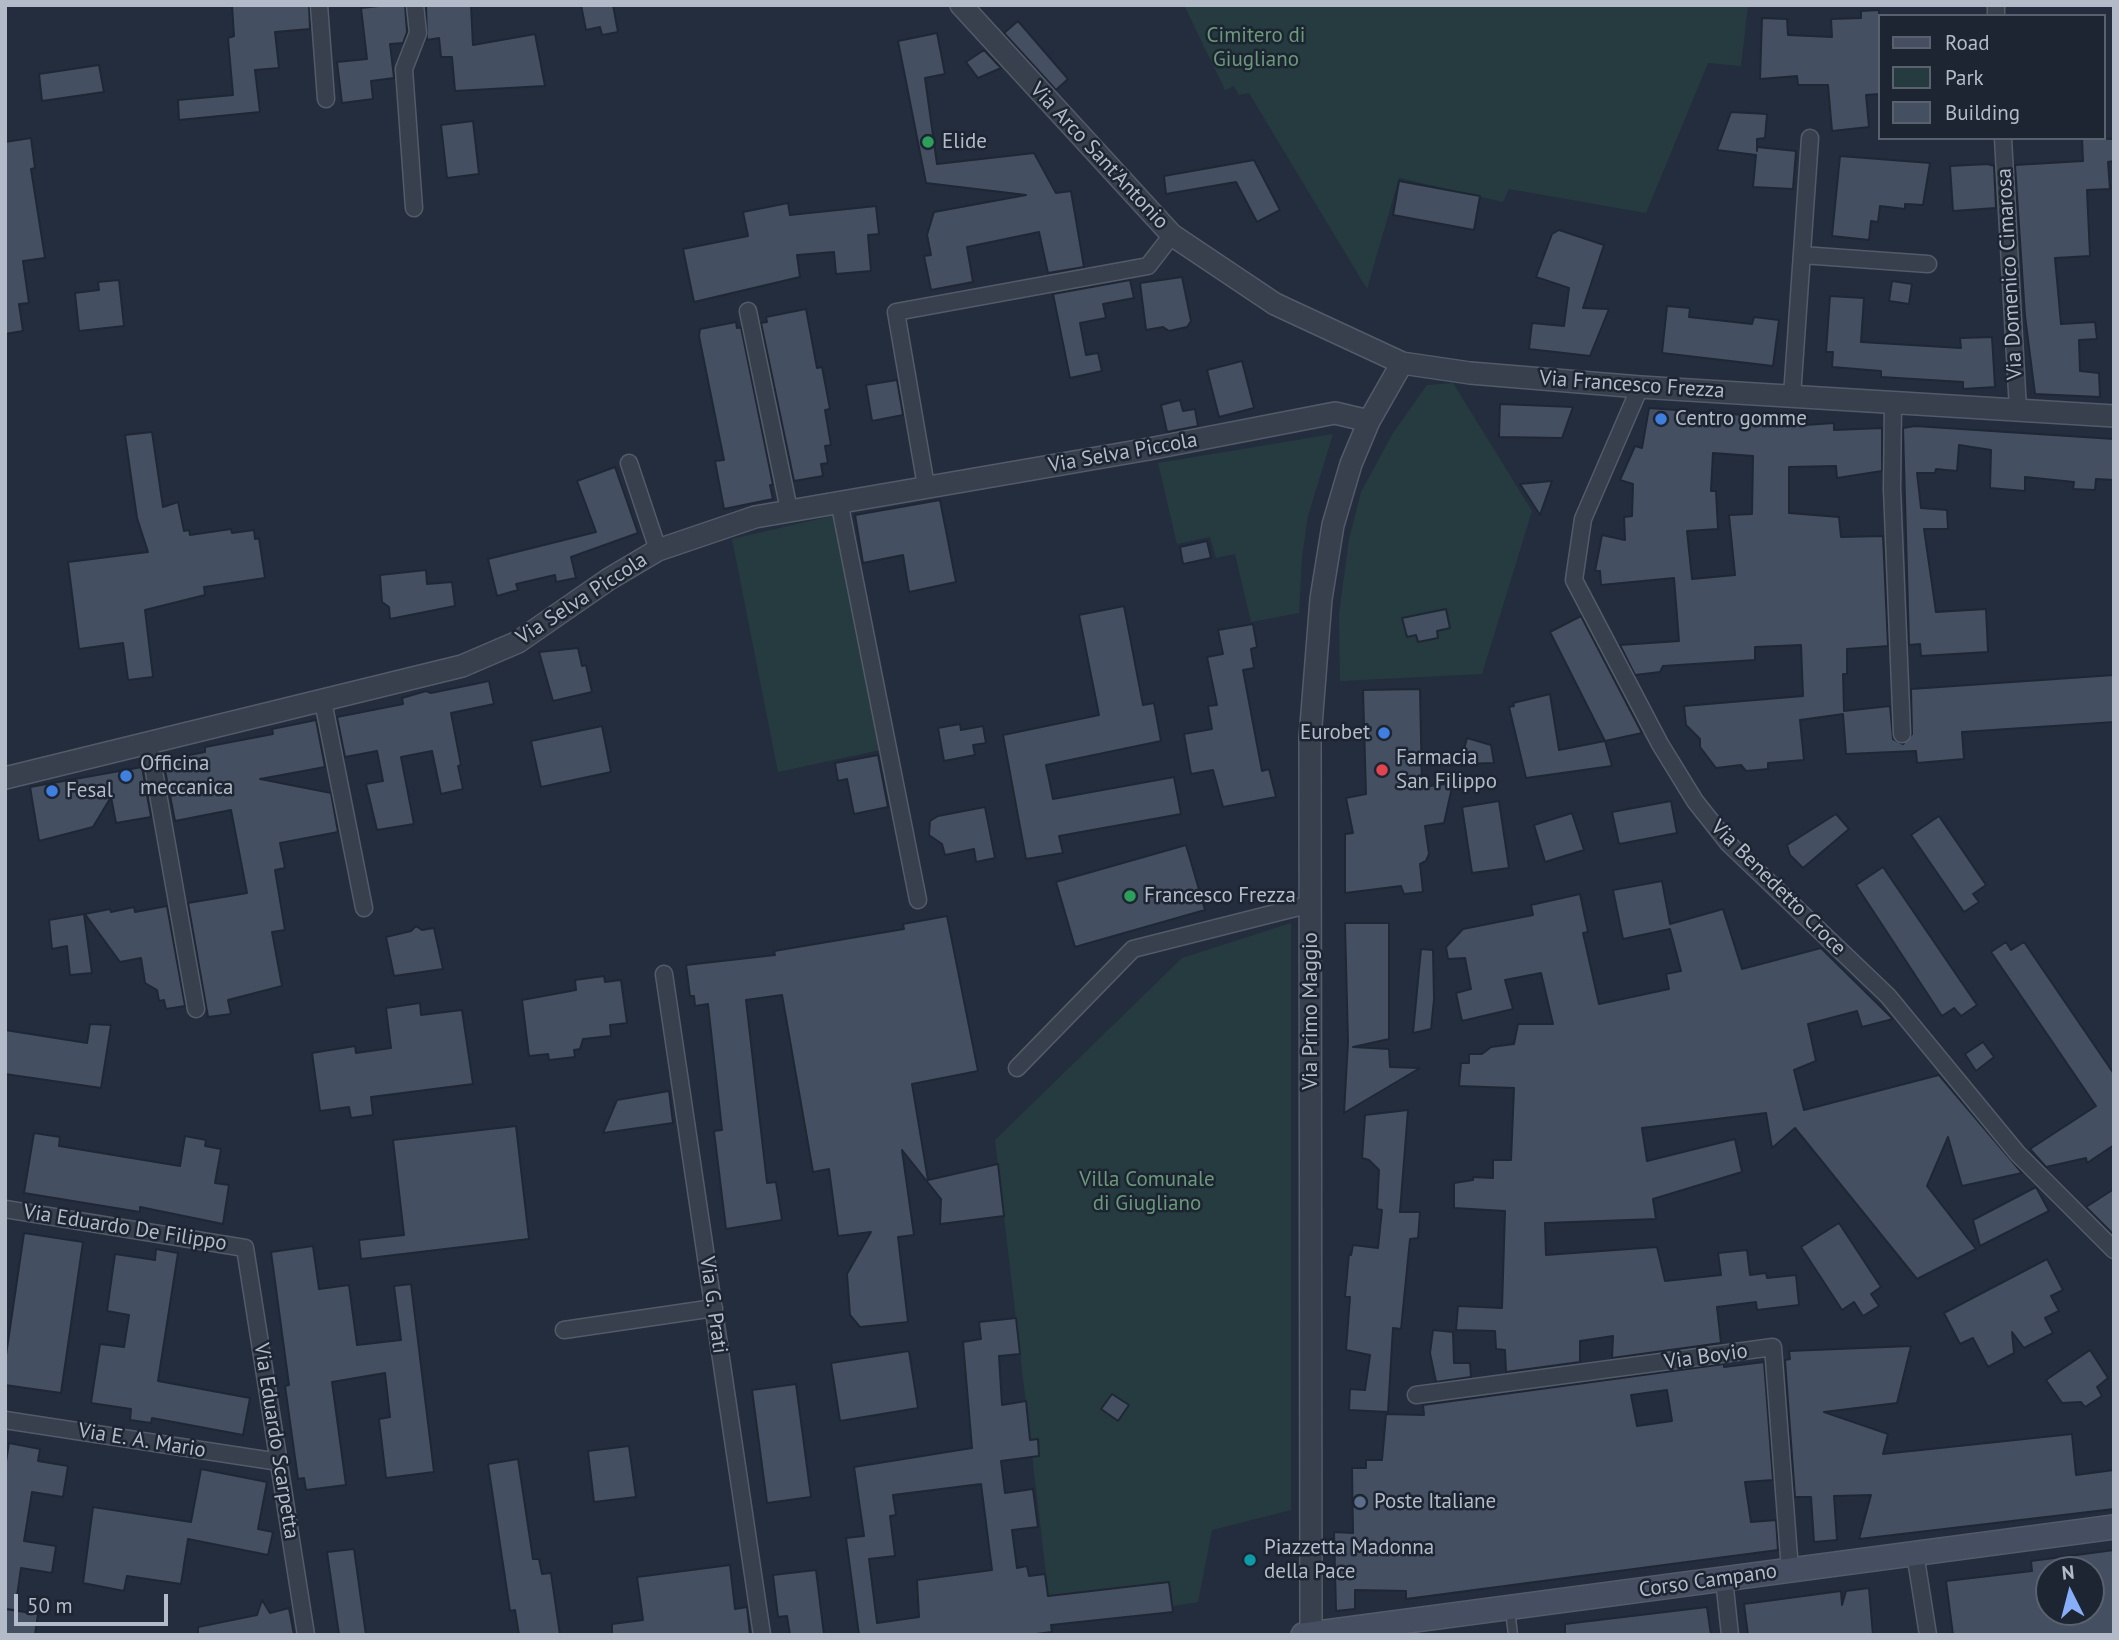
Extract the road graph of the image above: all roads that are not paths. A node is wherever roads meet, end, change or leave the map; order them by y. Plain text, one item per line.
1 (319, 5) edge
2 (415, 5) edge
3 (961, 5) edge
4 (326, 99) dead end
5 (1810, 138) dead end
6 (2003, 140) edge
7 (414, 208) dead end
8 (1172, 235) junction
9 (1802, 255) junction
10 (1928, 264) dead end
11 (748, 311) dead end
12 (1402, 363) junction
13 (1640, 387) junction
14 (1792, 396) junction
15 (1893, 403) junction
16 (2018, 410) junction
17 (2114, 416) edge
18 (1369, 421) junction
19 (629, 463) dead end
20 (926, 486) junction
21 (839, 501) junction
22 (789, 510) junction
23 (658, 550) junction
24 (323, 701) junction
25 (1902, 734) dead end
26 (149, 743) junction
27 (5, 778) edge
28 (918, 900) dead end
29 (1311, 904) junction
30 (364, 908) dead end
31 (664, 974) dead end
32 (196, 1009) dead end
33 (1017, 1069) dead end
34 (5, 1209) edge
35 (245, 1248) joint
36 (2114, 1250) edge
37 (714, 1308) junction
38 (564, 1330) dead end
39 (1416, 1395) dead end
40 (5, 1420) edge
41 (279, 1462) junction
42 (2114, 1527) edge
43 (1915, 1553) junction
44 (1790, 1570) junction
45 (1724, 1578) junction
46 (1510, 1607) junction
47 (1342, 1632) edge
48 (1307, 1634) edge
49 (306, 1635) edge
50 (762, 1635) edge
51 (1513, 1635) edge
52 (1730, 1635) edge
53 (1928, 1635) edge

1 - 4 street
2 - 7 street
3 - 8 street, Via Arco Sant'Antonio
5 - 9 street
6 - 16 street, Via Domenico Cimarosa
8 - 12 street, Via Arco Sant'Antonio
8 - 20 street
9 - 10 street
9 - 14 street
11 - 22 street
12 - 13 street, Via Francesco Frezza
12 - 18 street, Via Primo Maggio
13 - 14 street, Via Francesco Frezza
13 - 36 street, Via Benedetto Croce
14 - 15 street, Via Francesco Frezza
15 - 16 street, Via Francesco Frezza
15 - 25 street
16 - 17 street, Via Francesco Frezza
18 - 20 street, Via Selva Piccola
18 - 29 street, Via Primo Maggio
19 - 23 street
20 - 21 street, Via Selva Piccola
21 - 22 street, Via Selva Piccola
21 - 28 street
22 - 23 street, Via Selva Piccola
23 - 24 street, Via Selva Piccola
24 - 26 street, Via Selva Piccola
24 - 30 street
26 - 27 street, Via Selva Piccola
26 - 32 street
29 - 33 street
29 - 48 street, Via Primo Maggio
31 - 37 street, Via G. Prati
34 - 35 street, Via Eduardo De Filippo
35 - 41 street, Via Eduardo Scarpetta
37 - 38 street
37 - 50 street, Via G. Prati
39 - 44 street, Via Bovio
40 - 41 street, Via E. A. Mario
41 - 49 street, Via Eduardo Scarpetta
42 - 43 main road, Corso Campano
43 - 44 main road, Corso Campano
43 - 53 street
44 - 45 main road, Corso Campano
45 - 46 main road, Corso Campano
45 - 52 street
46 - 47 main road, Corso Campano
46 - 51 lane
47 - 48 main road, Corso Campano

